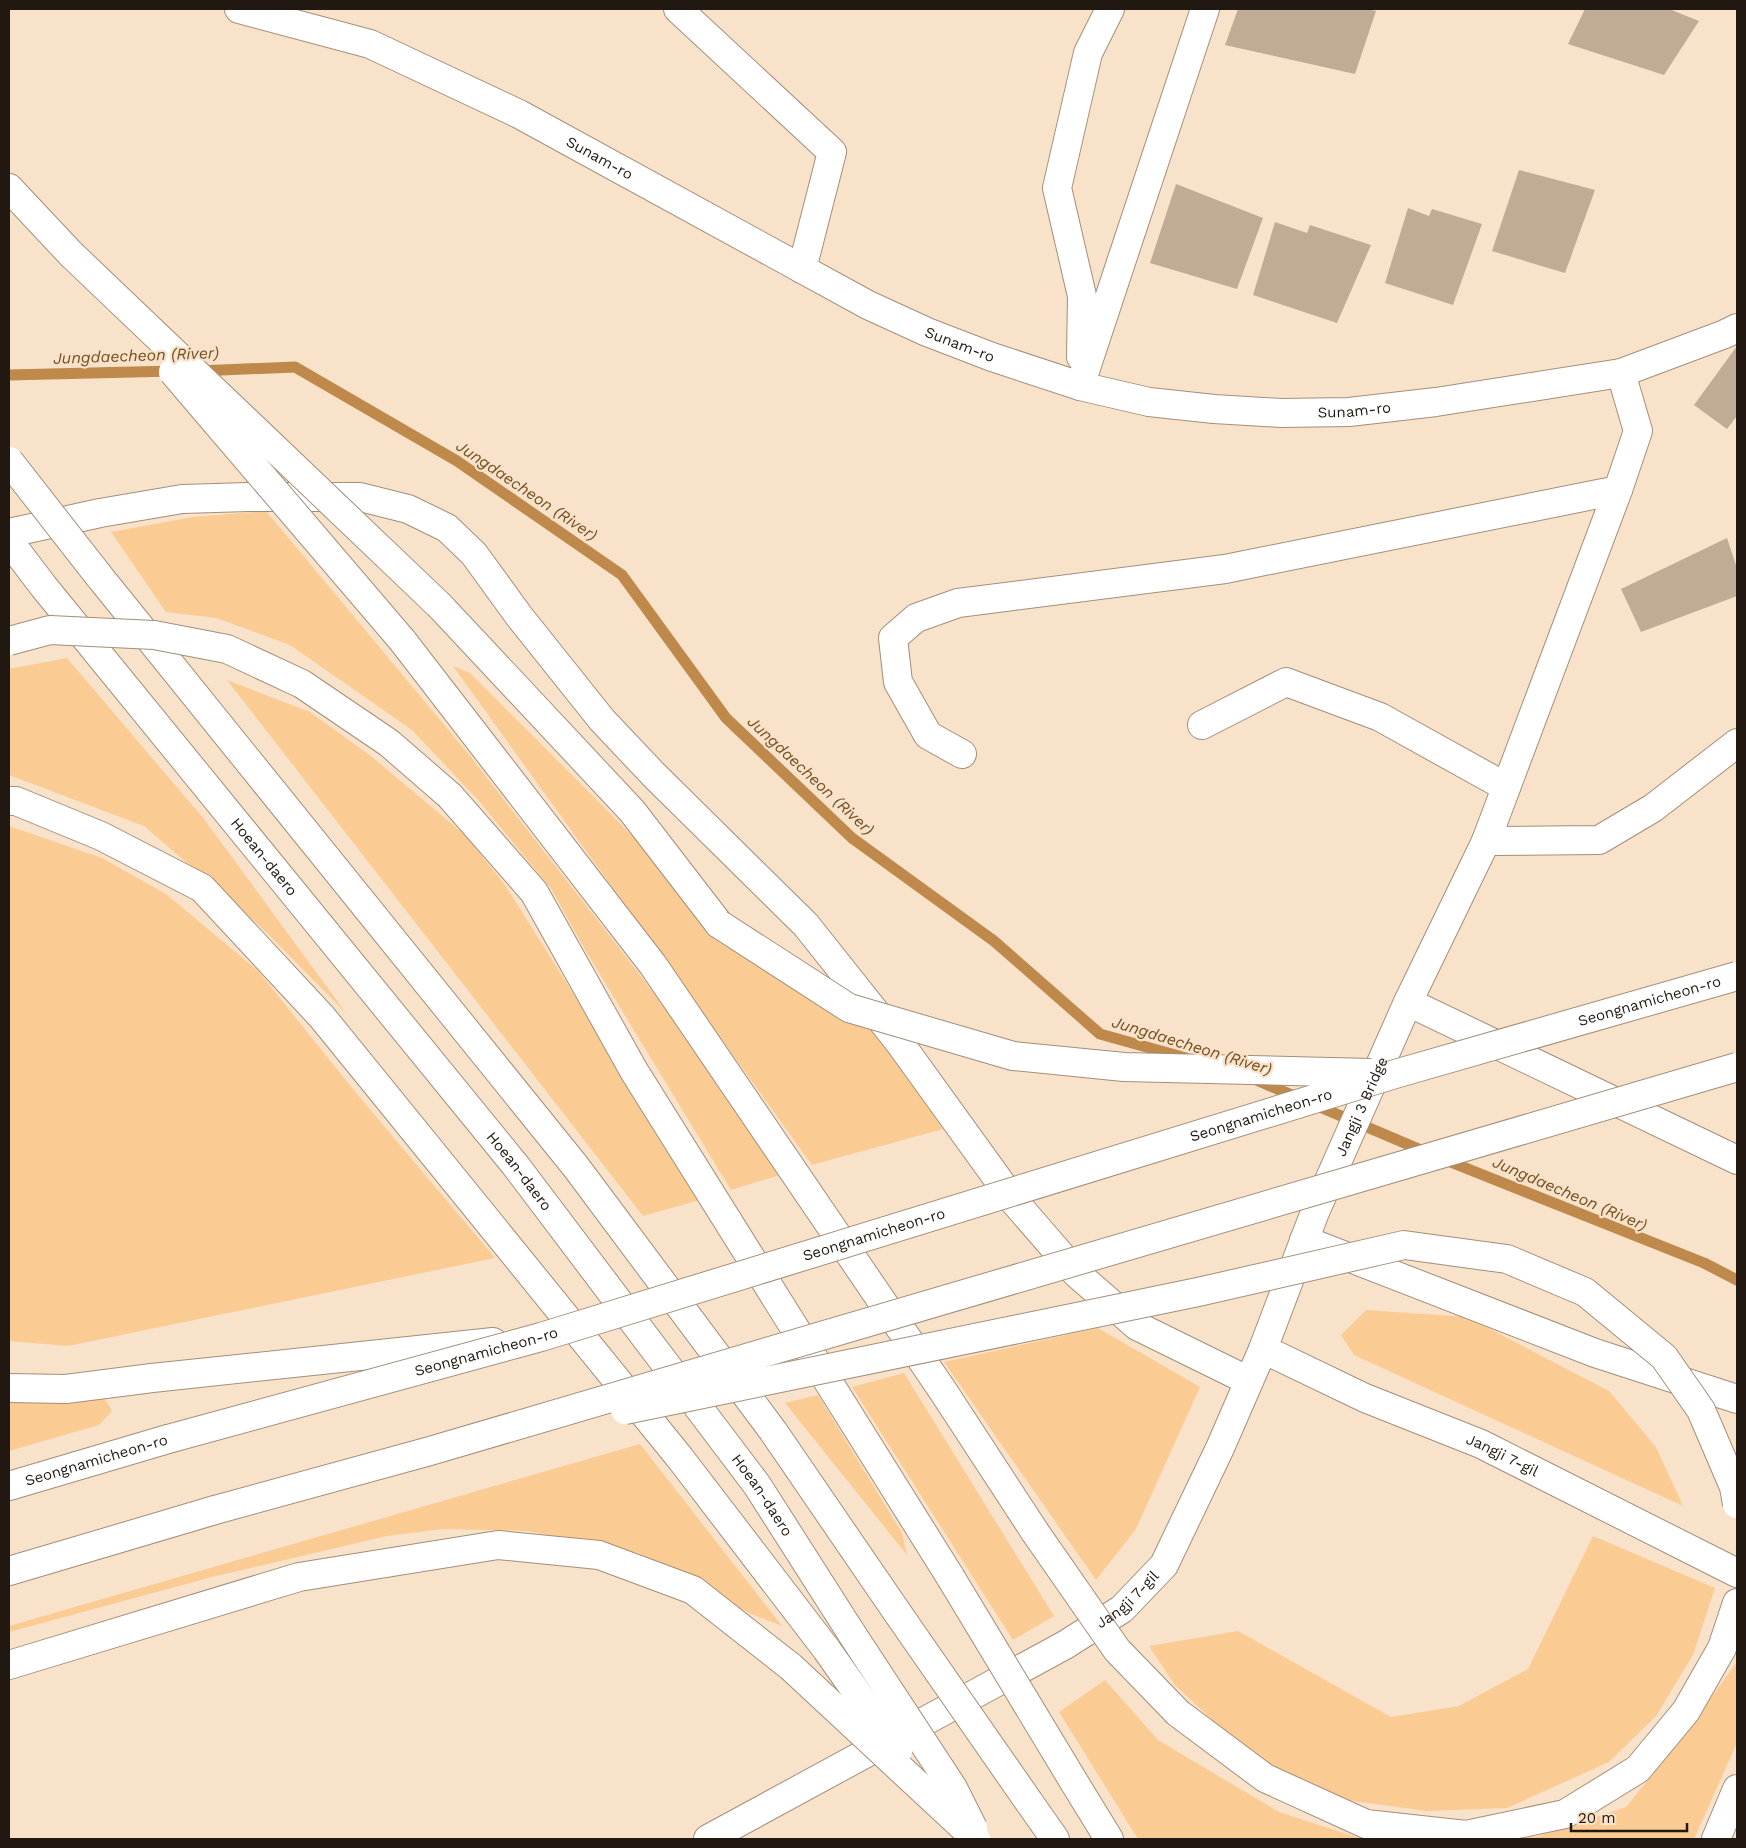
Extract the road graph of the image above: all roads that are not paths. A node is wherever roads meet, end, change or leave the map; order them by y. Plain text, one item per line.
1 (239, 9) edge
2 (678, 9) edge
3 (1110, 9) edge
4 (1205, 9) edge
5 (9, 188) edge
6 (71, 254) junction
7 (802, 268) junction
8 (1737, 328) edge
9 (1621, 373) junction
10 (1080, 386) junction
11 (9, 461) edge
12 (1618, 490) junction
13 (9, 533) edge
14 (9, 540) edge
15 (9, 640) edge
16 (1202, 724) dead end
17 (1737, 742) edge
18 (962, 754) dead end
19 (1506, 787) junction
20 (9, 800) edge
21 (1486, 841) junction
22 (1737, 976) edge
23 (1408, 1002) junction
24 (1737, 1067) edge
25 (1394, 1074) junction
26 (1737, 1160) edge
27 (1315, 1212) joint
28 (1304, 1240) junction
29 (541, 1337) junction
30 (1264, 1349) junction
31 (1249, 1381) junction
32 (9, 1388) edge
33 (1737, 1399) edge
34 (430, 1451) junction
35 (9, 1486) edge
36 (1737, 1504) edge
37 (9, 1571) edge
38 (1737, 1573) edge
39 (1737, 1602) edge
40 (9, 1665) edge
41 (1737, 1789) edge
42 (708, 1839) edge
43 (977, 1839) edge
44 (1054, 1839) edge
45 (1109, 1839) edge
46 (1716, 1839) edge

1 - 7 main road, Sunam-ro
2 - 7 main road
3 - 10 main road
4 - 10 main road
5 - 6 main road
6 - 25 main road, bridge
6 - 39 main road, bridge
7 - 10 main road, Sunam-ro
8 - 9 main road, Sunam-ro
9 - 10 main road, Sunam-ro
9 - 12 main road, Jangji 3 Bridge
11 - 44 main road, bridge
12 - 18 main road
12 - 19 main road, Jangji 3 Bridge
13 - 31 main road
14 - 43 main road, Hoean-daero, bridge
15 - 45 main road, bridge
16 - 19 main road
17 - 21 main road
19 - 21 main road, Jangji 3 Bridge
20 - 43 main road, bridge
21 - 23 main road, Jangji 3 Bridge
22 - 25 main road, Seongnamicheon-ro, bridge
23 - 26 main road
23 - 27 main road, Jangji 3 Bridge, bridge
24 - 34 main road, bridge
25 - 29 main road, Seongnamicheon-ro, bridge
27 - 28 main road, Jangji 7-gil
28 - 30 main road, Jangji 7-gil
28 - 33 main road
29 - 32 main road, bridge
29 - 35 main road, Seongnamicheon-ro, bridge
30 - 31 main road, Jangji 7-gil
30 - 38 main road, Jangji 7-gil
31 - 42 main road, Jangji 7-gil
34 - 36 main road, bridge
34 - 37 main road, bridge
40 - 43 main road, bridge
41 - 46 main road

